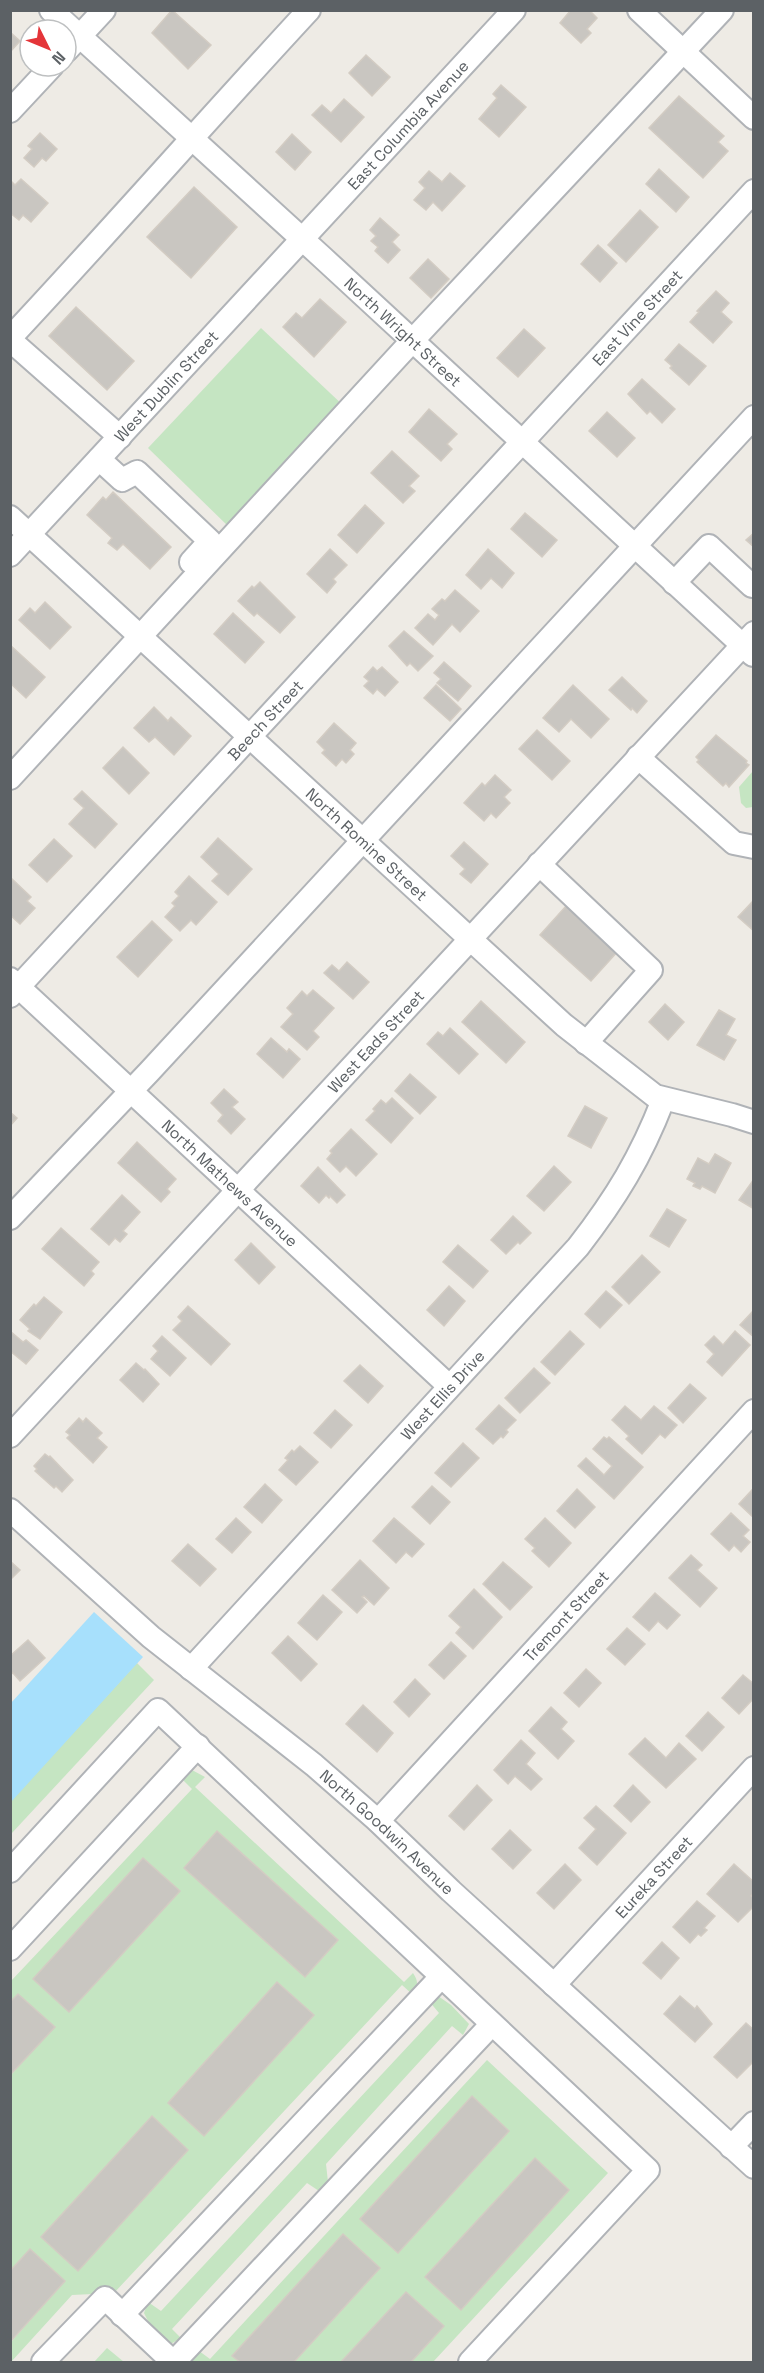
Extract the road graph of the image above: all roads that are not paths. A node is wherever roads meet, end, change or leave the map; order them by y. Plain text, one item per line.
1 (104, 10) edge
2 (309, 10) edge
3 (514, 10) edge
4 (639, 10) edge
5 (722, 10) edge
6 (78, 39) edge
7 (78, 48) edge
8 (684, 51) junction
9 (41, 78) edge
10 (10, 111) edge
11 (753, 118) edge
12 (190, 138) junction
13 (753, 191) edge
14 (303, 239) junction
15 (10, 339) edge
16 (412, 341) junction
17 (753, 417) edge
18 (120, 437) junction
19 (522, 443) junction
20 (99, 459) junction
21 (10, 517) edge
22 (29, 534) junction
23 (634, 546) junction
24 (10, 555) edge
25 (674, 583) junction
26 (752, 586) edge
27 (175, 600) junction
28 (141, 636) junction
29 (750, 645) edge
30 (251, 738) junction
31 (638, 757) junction
32 (10, 778) edge
33 (362, 840) junction
34 (753, 847) edge
35 (539, 864) junction
36 (470, 939) junction
37 (13, 987) edge
38 (586, 1043) junction
39 (131, 1090) junction
40 (663, 1100) junction
41 (753, 1122) edge
42 (238, 1189) junction
43 (10, 1218) edge
44 (448, 1386) junction
45 (753, 1411) edge
46 (10, 1436) edge
47 (10, 1510) edge
48 (191, 1669) junction
49 (198, 1746) junction
50 (753, 1768) edge
51 (378, 1821) junction
52 (10, 1871) edge
53 (14, 1938) edge
54 (441, 1977) junction
55 (554, 1985) junction
56 (492, 2024) junction
57 (753, 2123) edge
58 (731, 2147) junction
59 (753, 2167) edge
60 (122, 2315) junction
61 (43, 2362) edge
62 (173, 2362) edge
63 (470, 2362) edge

1 - 6 street
2 - 12 street
3 - 14 street, East Columbia Avenue
4 - 8 street
5 - 8 street
7 - 12 street, North Wright Street
8 - 11 street
8 - 16 street
9 - 10 street
12 - 14 street, North Wright Street
12 - 15 street
13 - 19 street, East Vine Street
14 - 16 street, North Wright Street
14 - 18 street, West Dublin Street
15 - 18 street
16 - 19 street, North Wright Street
16 - 27 street
17 - 23 street
18 - 20 street, West Dublin Street
19 - 23 street, North Wright Street
19 - 30 street, Beech Street
20 - 22 street, West Dublin Street
20 - 27 street
21 - 22 street, North Romine Street
22 - 24 street, West Dublin Street
22 - 28 street, North Romine Street
23 - 25 street, North Wright Street
23 - 33 street
25 - 26 street
25 - 29 street, North Wright Street
27 - 28 street
28 - 30 street, North Romine Street
28 - 32 street
29 - 31 street, West Eads Street
30 - 33 street, North Romine Street
30 - 37 street, Beech Street
31 - 34 street
31 - 35 street, West Eads Street
33 - 36 street, North Romine Street
33 - 39 street
35 - 36 street, West Eads Street
35 - 38 street
36 - 38 street, North Romine Street
36 - 42 street, West Eads Street
37 - 39 street, North Mathews Avenue
38 - 40 street, North Romine Street
39 - 42 street, North Mathews Avenue
39 - 43 street
40 - 41 street, North Romine Street
40 - 44 street, West Ellis Drive
42 - 44 street, North Mathews Avenue
42 - 46 street, West Eads Street
44 - 48 street, West Ellis Drive
45 - 51 street, Tremont Street
47 - 48 street, North Goodwin Avenue
48 - 51 street, North Goodwin Avenue
49 - 52 street
49 - 53 street
49 - 54 street
50 - 55 street, Eureka Street
51 - 55 street, North Goodwin Avenue
54 - 56 street
54 - 60 street
55 - 58 street, North Goodwin Avenue
56 - 62 street
56 - 63 street
57 - 58 street
58 - 59 street, North Goodwin Avenue
60 - 61 street
60 - 62 street

